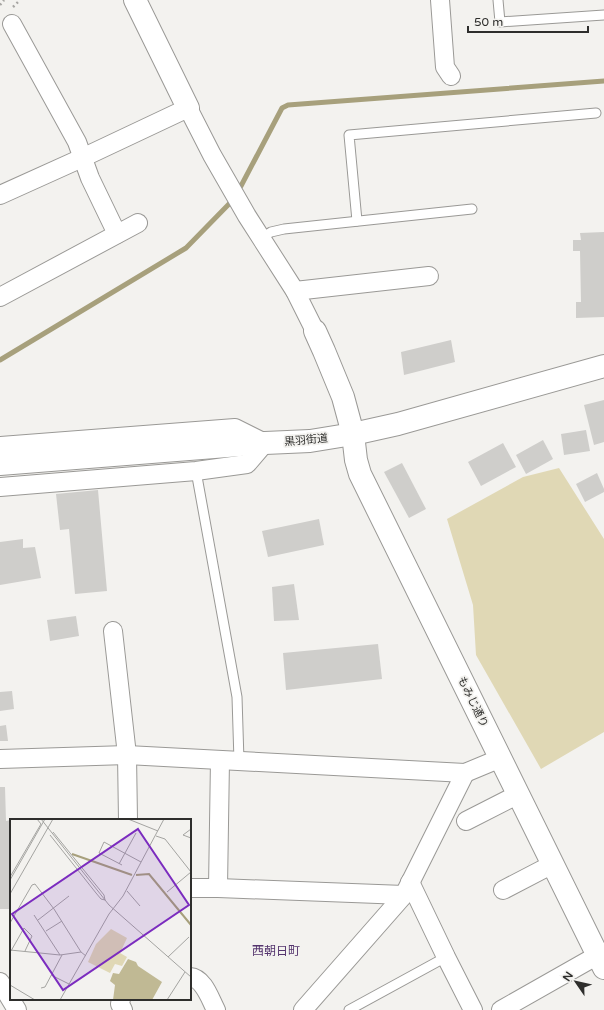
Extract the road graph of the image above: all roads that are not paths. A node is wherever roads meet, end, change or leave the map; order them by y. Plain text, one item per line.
1 (135, 0) edge
2 (440, 0) edge
3 (498, 0) edge
4 (604, 15) edge
5 (12, 24) dead end
6 (451, 76) dead end
7 (188, 108) junction
8 (596, 113) dead end
9 (82, 158) junction
10 (0, 195) edge
11 (472, 209) dead end
12 (357, 221) junction
13 (138, 223) dead end
14 (117, 234) junction
15 (261, 238) junction
16 (429, 276) dead end
17 (295, 291) junction
18 (0, 297) edge
19 (315, 331) joint
20 (604, 366) edge
21 (353, 434) junction
22 (265, 442) junction
23 (0, 446) edge
24 (0, 464) edge
25 (196, 470) junction
26 (0, 487) edge
27 (113, 631) dead end
28 (127, 755) junction
29 (500, 758) junction
30 (0, 759) edge
31 (220, 760) junction
32 (239, 761) junction
33 (465, 773) junction
34 (519, 794) junction
35 (128, 819) edge
36 (466, 821) dead end
37 (553, 864) junction
38 (191, 888) edge
39 (218, 888) junction
40 (407, 889) junction
41 (503, 890) dead end
42 (446, 957) junction
43 (601, 961) edge
44 (191, 977) edge
45 (0, 982) edge
46 (10, 998) edge
47 (11, 1000) edge
48 (121, 1000) edge
49 (17, 1010) edge
50 (123, 1010) edge
51 (216, 1010) edge
52 (303, 1010) edge
53 (349, 1010) edge
54 (473, 1010) edge
55 (501, 1010) edge

1 - 7 street
2 - 6 street
3 - 4 lane
5 - 9 street
7 - 9 street
7 - 15 street
8 - 12 lane
9 - 10 street
9 - 14 street
11 - 12 lane
12 - 15 lane
13 - 14 street
14 - 18 street
15 - 17 street
16 - 17 street
17 - 19 street
19 - 21 street, もみじ通り
20 - 21 street, 黒羽街道
21 - 22 street, 黒羽街道
21 - 29 street, もみじ通り
22 - 23 street
22 - 24 street, 黒羽街道
22 - 25 street
25 - 26 street
25 - 32 lane
27 - 28 street
28 - 30 street
28 - 31 street
28 - 35 street
29 - 33 street
29 - 34 street, もみじ通り
31 - 32 street
31 - 39 street
32 - 33 street
33 - 40 street
34 - 36 street
34 - 37 street, もみじ通り
37 - 41 street
37 - 43 street, もみじ通り
38 - 39 street
39 - 40 street
40 - 42 street
40 - 52 street
42 - 53 lane
42 - 54 street
43 - 55 street
44 - 51 street
45 - 46 street
47 - 49 street
48 - 50 street

